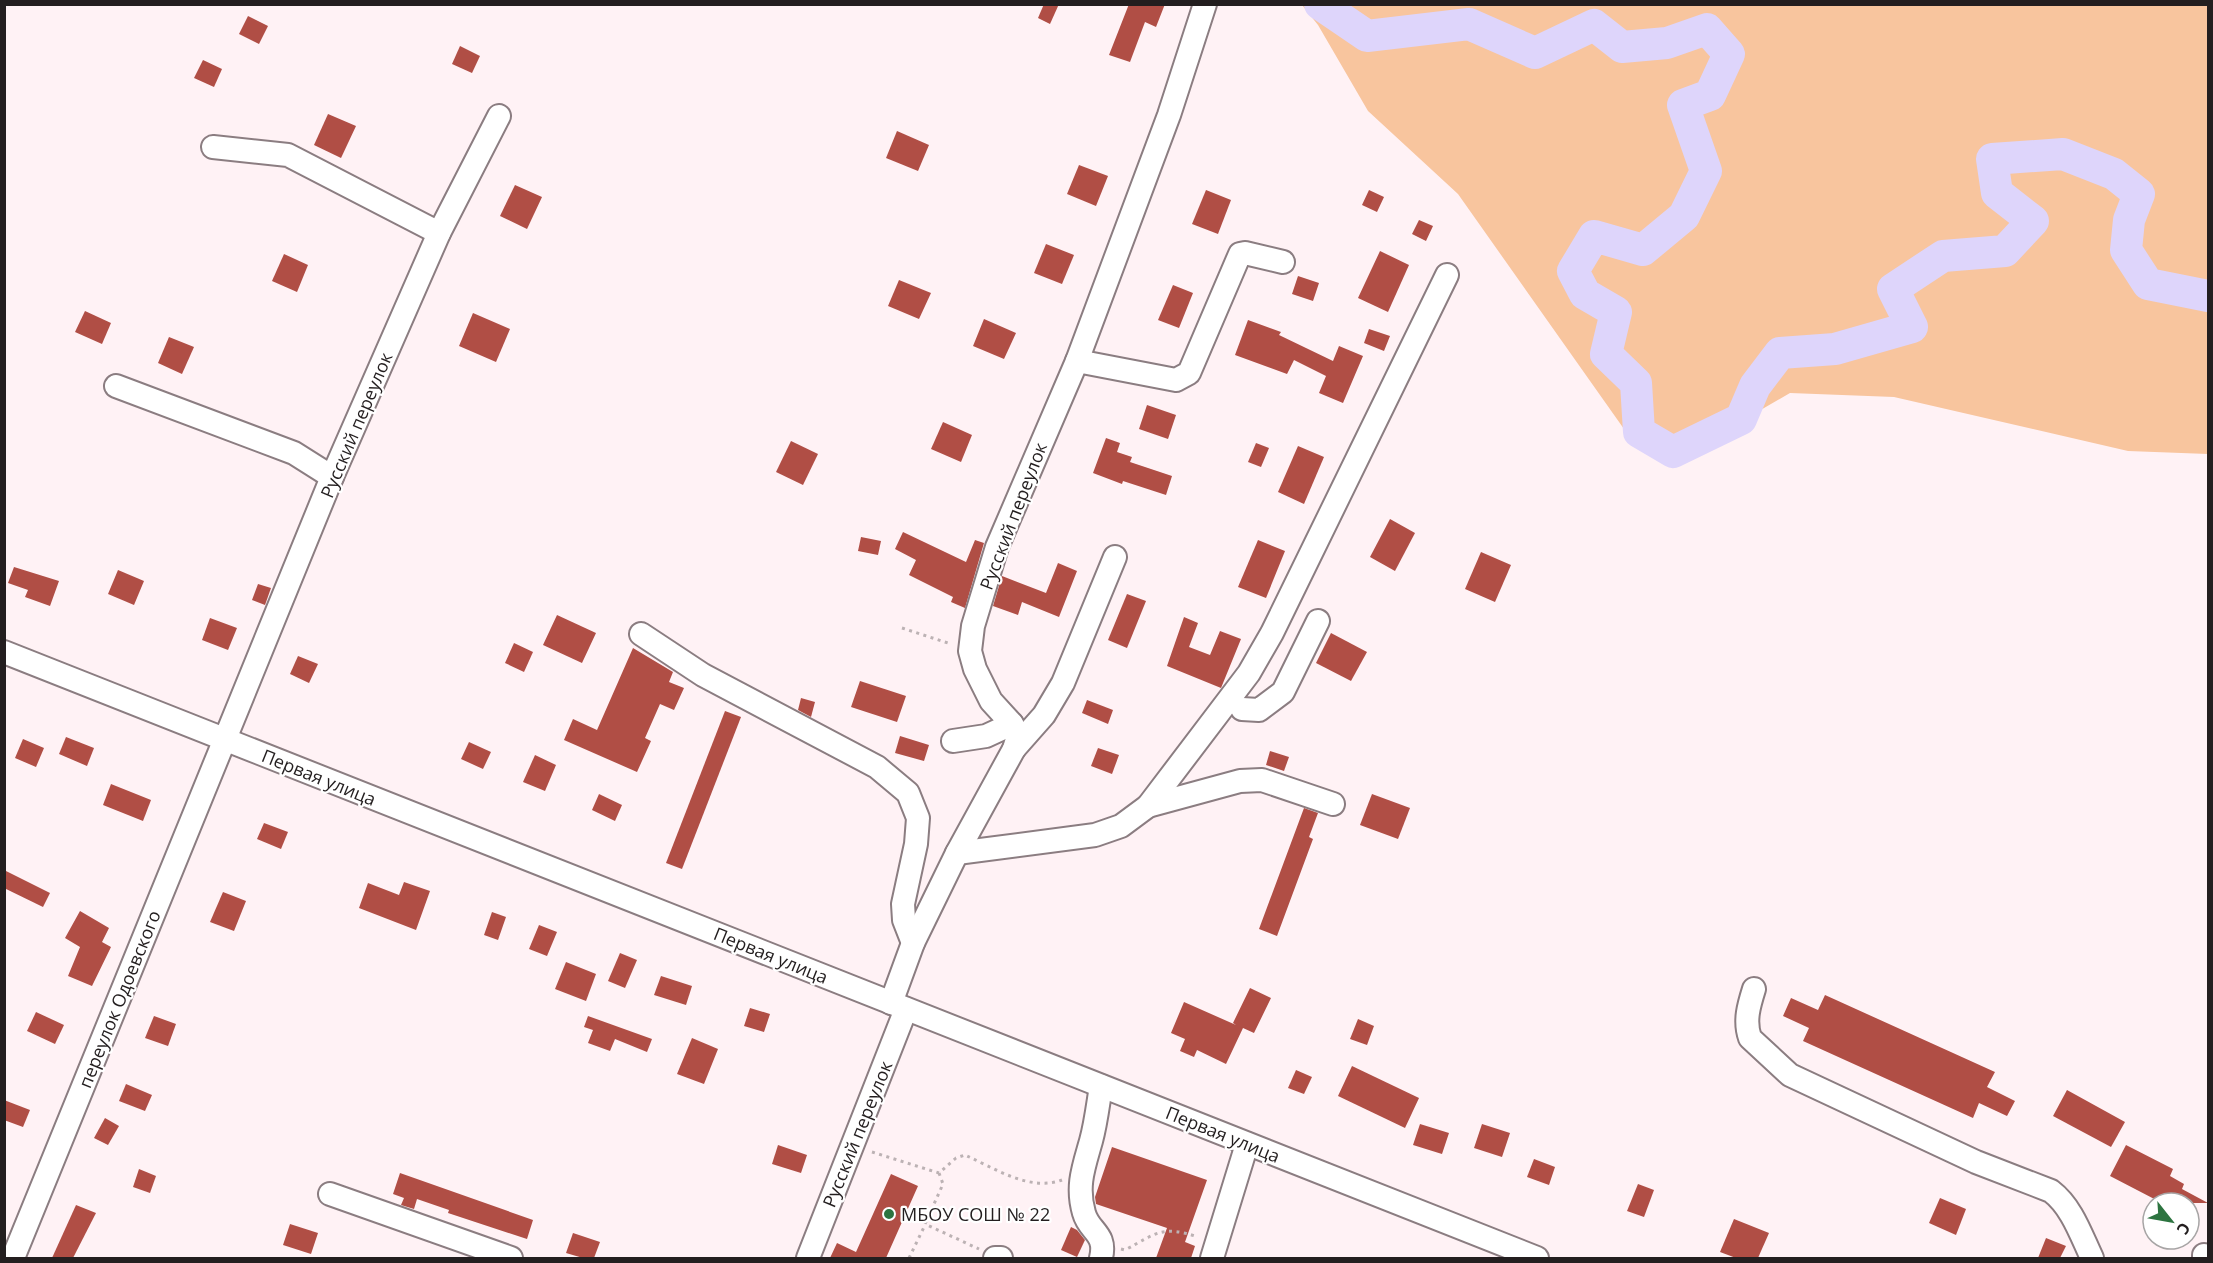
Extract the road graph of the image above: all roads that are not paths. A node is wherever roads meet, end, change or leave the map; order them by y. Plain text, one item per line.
1 (1205, 4) edge
2 (499, 116) dead end
3 (213, 147) dead end
4 (439, 233) junction
5 (1283, 262) dead end
6 (1447, 275) dead end
7 (1077, 361) junction
8 (116, 386) dead end
9 (332, 477) junction
10 (1115, 557) dead end
11 (1318, 621) dead end
12 (640, 634) dead end
13 (4, 652) edge
14 (1242, 709) dead end
15 (1012, 724) junction
16 (225, 739) junction
17 (953, 741) dead end
18 (1014, 749) junction
19 (1333, 804) dead end
20 (1148, 806) junction
21 (957, 853) junction
22 (913, 943) junction
23 (1754, 989) dead end
24 (899, 1006) junction
25 (1101, 1086) junction
26 (1247, 1144) junction
27 (330, 1194) dead end
28 (1215, 1251) edge
29 (1101, 1253) edge
30 (13, 1258) edge
31 (511, 1258) edge
32 (808, 1258) edge
33 (1537, 1258) edge
34 (2092, 1258) edge

1 - 7 street, Русский переулок
2 - 4 street, Русский переулок
3 - 4 street
4 - 9 street, Русский переулок
5 - 7 street
6 - 20 street
7 - 15 street, Русский переулок
8 - 9 street
9 - 16 street, Русский переулок
10 - 18 street, Русский переулок
11 - 14 street
12 - 22 street
13 - 16 street, Первая улица
15 - 17 street
15 - 18 street
16 - 24 street, Первая улица
16 - 30 street, переулок Одоевского
18 - 21 street, Русский переулок
19 - 20 street
20 - 21 street
21 - 22 street, Русский переулок
22 - 24 street, Русский переулок
23 - 34 street
24 - 25 street, Первая улица
24 - 32 street, Русский переулок
25 - 26 street, Первая улица
25 - 29 street
26 - 28 street
26 - 33 street, Первая улица
27 - 31 street

